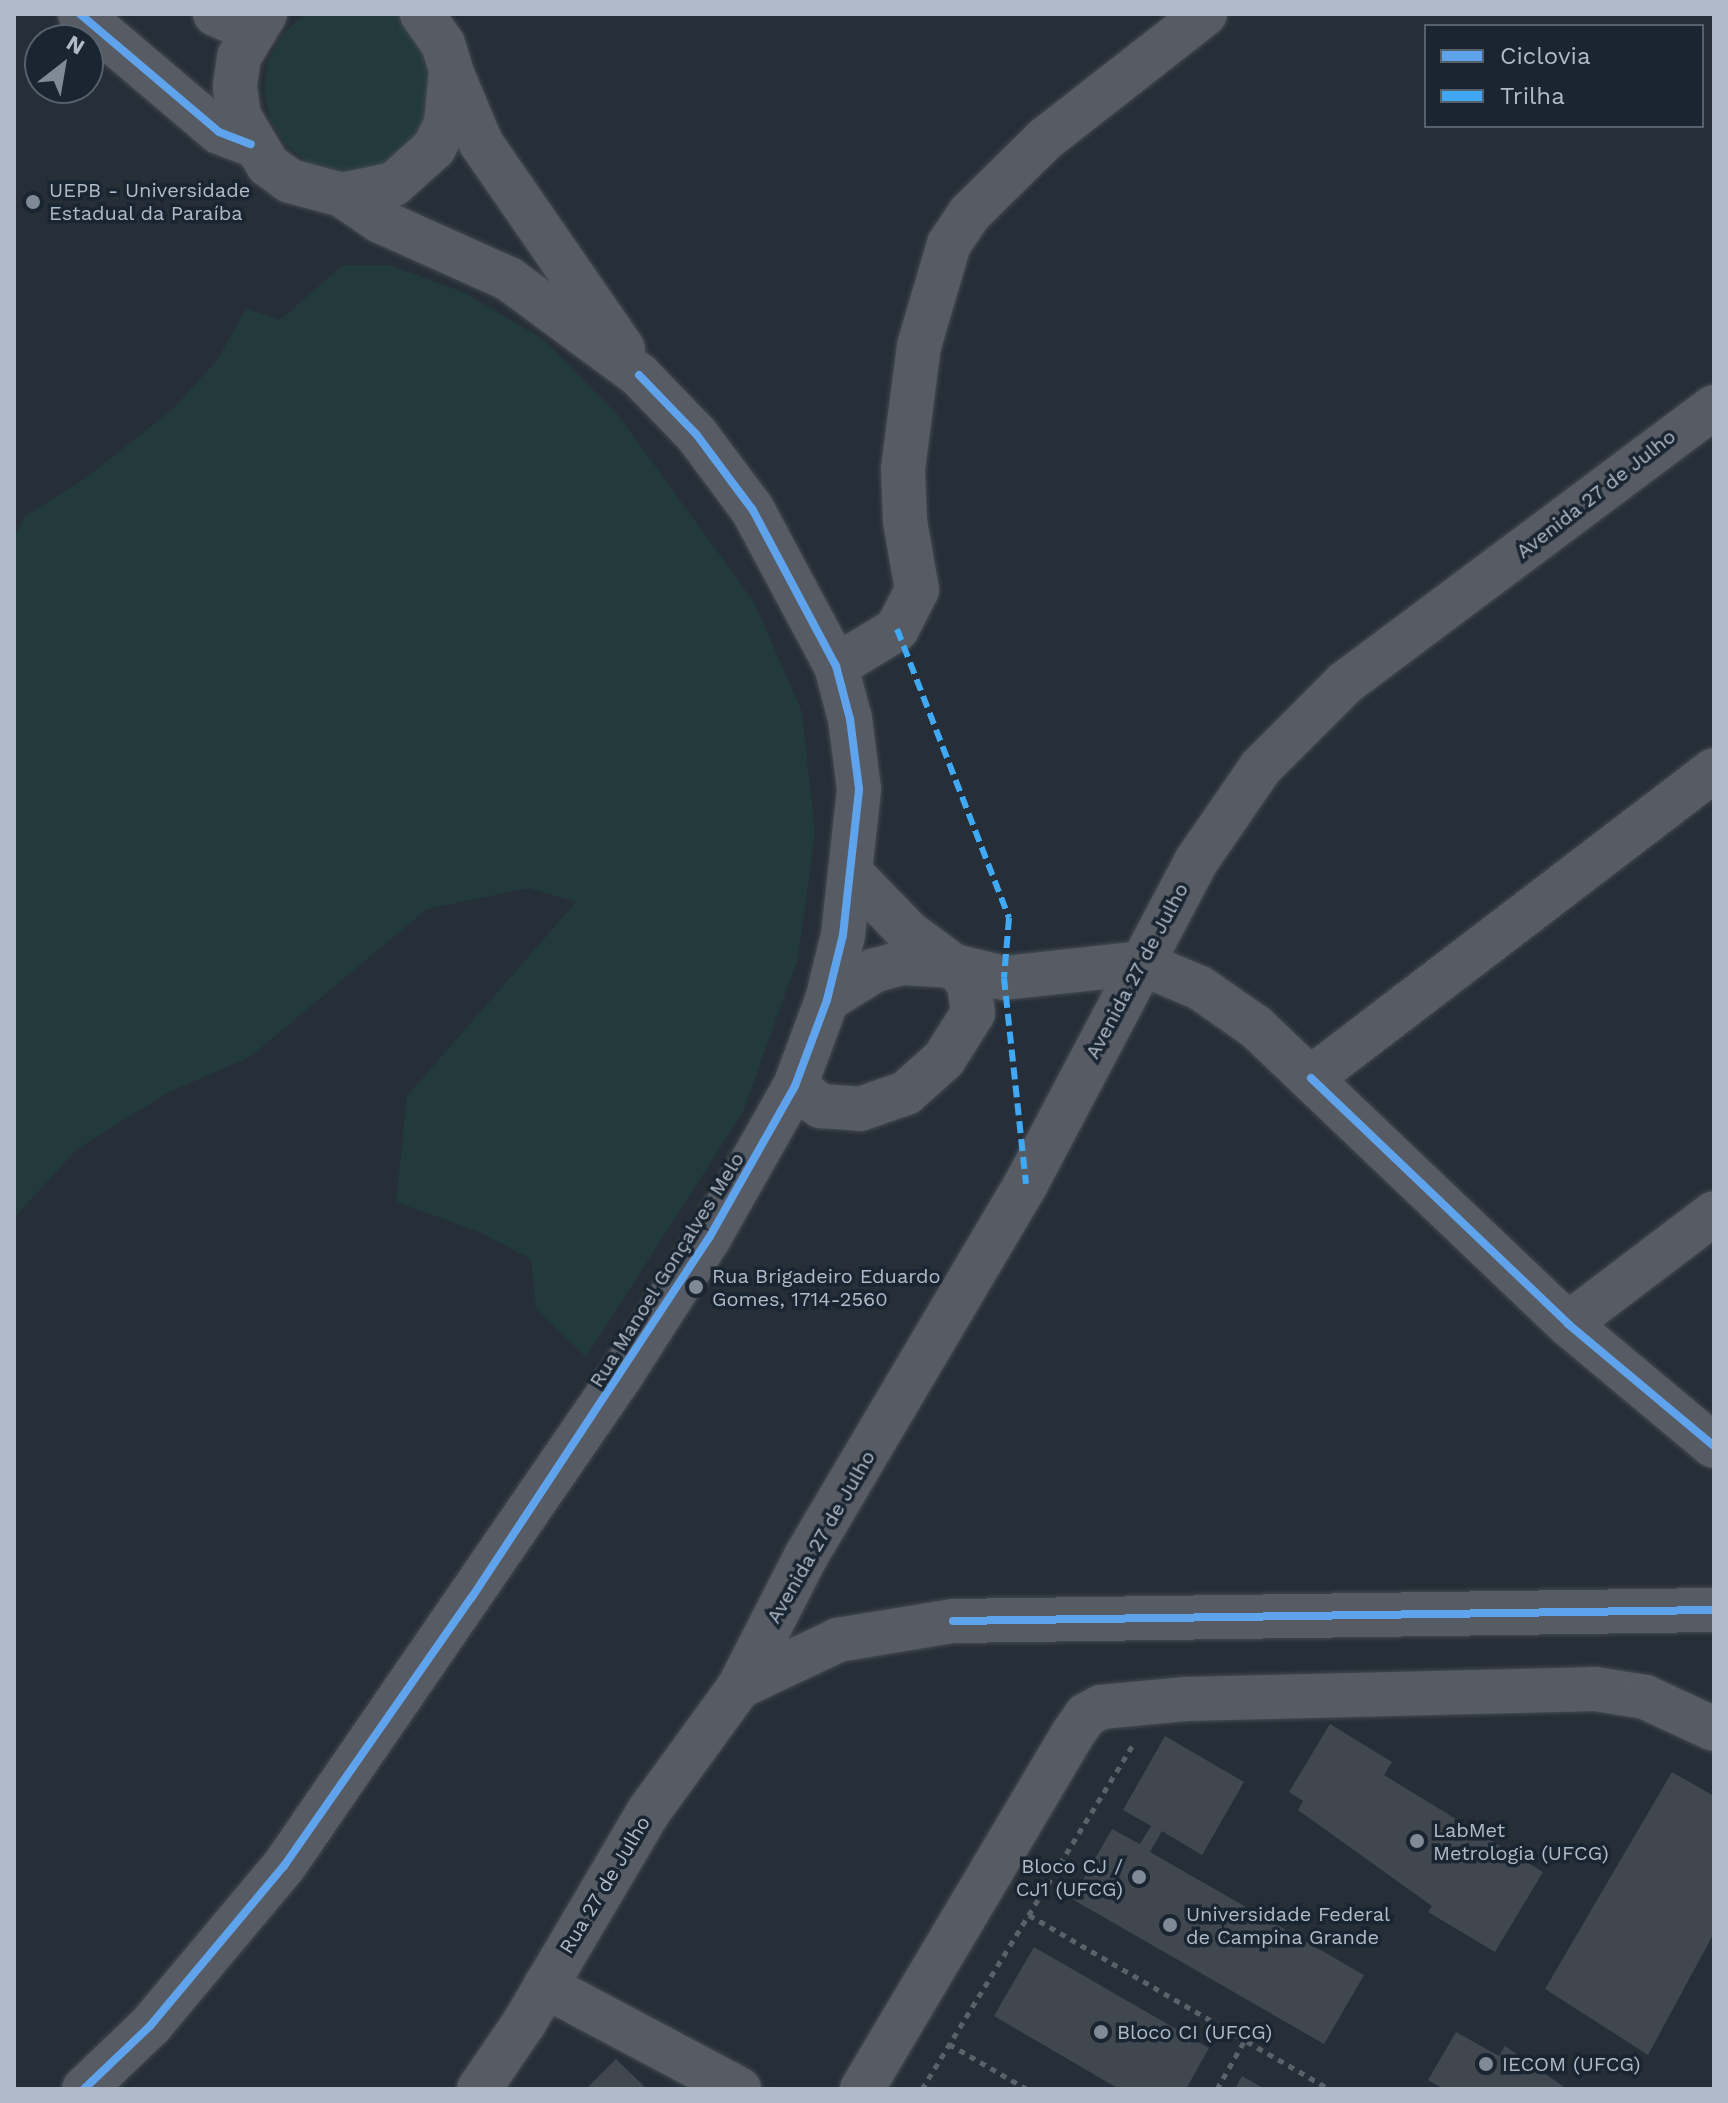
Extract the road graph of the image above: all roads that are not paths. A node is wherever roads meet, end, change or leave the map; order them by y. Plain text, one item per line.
1 (80, 14) edge
2 (1205, 14) edge
3 (425, 16) edge
4 (244, 19) edge
5 (451, 70) junction
6 (251, 144) junction
7 (342, 195) junction
8 (639, 375) junction
9 (1714, 407) edge
10 (836, 666) junction
11 (1714, 770) edge
12 (851, 873) junction
13 (1141, 963) junction
14 (954, 966) junction
15 (827, 1000) junction
16 (1311, 1078) junction
17 (795, 1086) junction
18 (1714, 1213) edge
19 (1568, 1324) junction
20 (1714, 1446) edge
21 (1714, 1610) edge
22 (739, 1687) junction
23 (1714, 1729) edge
24 (545, 1986) junction
25 (84, 2089) edge
26 (479, 2089) edge
27 (739, 2089) edge
28 (862, 2089) edge

1 - 6 street
2 - 10 street
3 - 5 street, Rua Manoel Gonçalves Melo
4 - 6 street
5 - 7 street
5 - 8 street, Rua Manoel Gonçalves Melo
6 - 7 street
7 - 8 street, Rua Manoel Gonçalves Melo
8 - 10 street, Rua Manoel Gonçalves Melo
9 - 13 street, Avenida 27 de Julho
10 - 12 street, Rua Manoel Gonçalves Melo
11 - 16 street
12 - 14 street
12 - 15 street, Rua Manoel Gonçalves Melo
13 - 14 street
13 - 16 street
13 - 22 street, Avenida 27 de Julho
14 - 15 street
14 - 17 street
15 - 17 street, Rua Manoel Gonçalves Melo
16 - 19 street
17 - 25 street, Rua Manoel Gonçalves Melo
18 - 19 street
19 - 20 street
21 - 22 street
22 - 24 street, Rua 27 de Julho
23 - 28 street
24 - 26 street, Rua 27 de Julho
24 - 27 street

